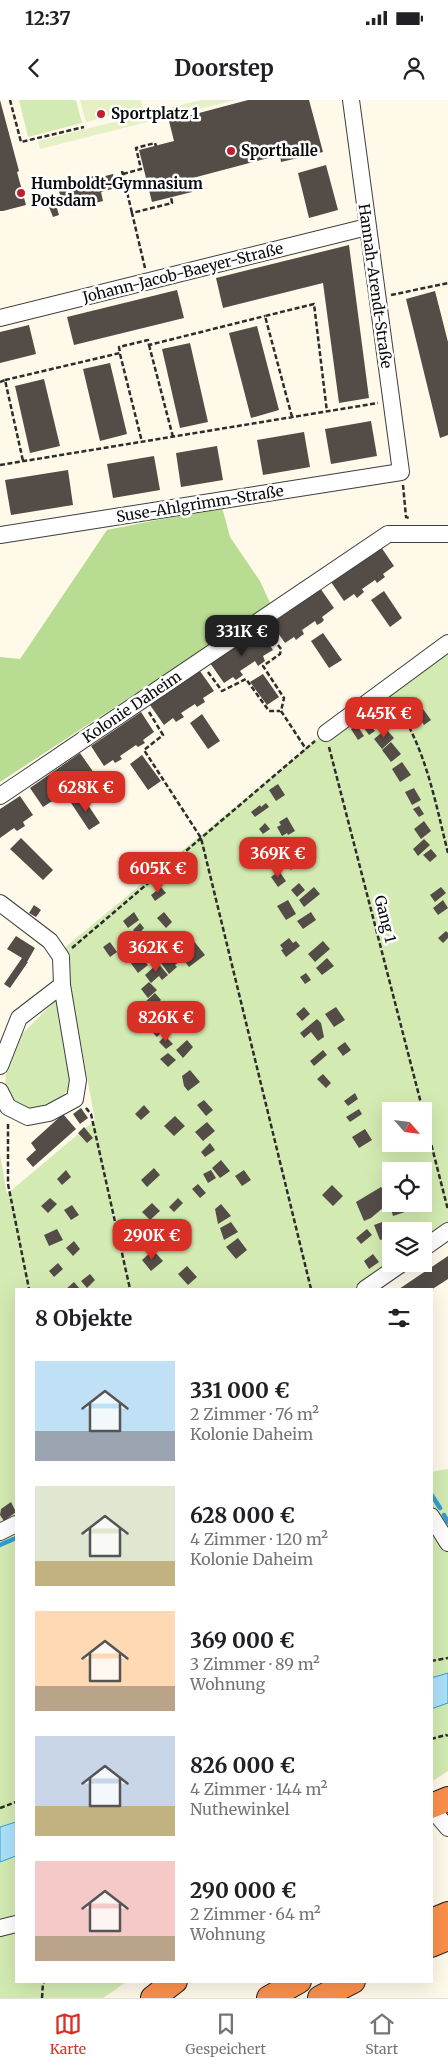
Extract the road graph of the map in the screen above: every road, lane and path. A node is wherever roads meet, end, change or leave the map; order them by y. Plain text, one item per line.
1 (10, 100) edge
2 (351, 100) edge
3 (84, 127) dead end
4 (156, 146) dead end
5 (171, 197) dead end
6 (132, 213) junction
7 (367, 227) junction
8 (148, 281) junction
9 (448, 283) edge
10 (377, 297) junction
11 (265, 316) junction
12 (0, 318) edge
13 (150, 345) junction
14 (120, 353) junction
15 (5, 380) junction
16 (0, 382) edge
17 (391, 401) junction
18 (327, 412) junction
19 (292, 418) junction
20 (172, 437) junction
21 (142, 442) junction
22 (23, 461) junction
23 (0, 465) edge
24 (401, 472) junction
25 (406, 510) dead end
26 (0, 530) edge
27 (448, 534) edge
28 (0, 535) edge
29 (260, 620) junction
30 (448, 643) edge
31 (200, 661) junction
32 (386, 689) junction
33 (142, 700) junction
34 (280, 711) junction
35 (326, 733) junction
36 (306, 750) junction
37 (0, 796) edge
38 (201, 838) junction
39 (448, 853) edge
40 (0, 903) edge
41 (61, 958) junction
42 (62, 985) junction
43 (0, 1066) edge
44 (0, 1091) edge
45 (75, 1099) junction
46 (421, 1102) edge
47 (8, 1107) junction
48 (432, 1147) edge
49 (448, 1210) edge
50 (448, 1231) edge
51 (432, 1242) edge
52 (389, 1272) edge
53 (29, 1288) edge
54 (130, 1288) edge
55 (311, 1288) edge
56 (366, 1288) edge
57 (433, 1519) edge
58 (15, 1524) edge
59 (0, 1532) edge
60 (448, 1543) edge
61 (448, 1658) edge
62 (433, 1661) edge
63 (447, 1736) edge
64 (433, 1738) edge
65 (448, 1799) edge
66 (15, 1802) edge
67 (433, 1806) edge
68 (0, 1808) edge
69 (433, 1809) edge
70 (448, 1828) edge
71 (448, 1914) edge
72 (433, 1920) edge
73 (15, 1924) edge
74 (0, 1928) edge
75 (448, 1938) edge
76 (433, 1944) edge
77 (44, 1983) edge
78 (173, 1983) edge
79 (295, 1983) edge
80 (349, 1983) edge
81 (42, 1998) edge
82 (153, 1998) edge
83 (269, 1998) edge
84 (320, 1998) edge

1 - 3 path
2 - 7 street, Hannah-Arendt-Straße
4 - 6 path
5 - 6 path
6 - 8 path
7 - 8 street, Johann-Jacob-Baeyer-Straße
7 - 10 street, Hannah-Arendt-Straße
8 - 12 street, Johann-Jacob-Baeyer-Straße
9 - 10 path
10 - 17 street, Hannah-Arendt-Straße
11 - 13 path
11 - 18 path
11 - 19 path
13 - 14 path
13 - 20 path
14 - 15 path
14 - 21 path
15 - 16 path
15 - 22 path
17 - 18 path
17 - 24 street, Hannah-Arendt-Straße
18 - 19 path
19 - 20 path
20 - 21 path
21 - 22 path
22 - 23 path
24 - 25 path
24 - 28 street, Suse-Ahlgrimm-Straße
26 - 28 street
27 - 29 street, Kolonie Daheim
29 - 31 street, Kolonie Daheim
29 - 34 path
30 - 32 street
31 - 33 street, Kolonie Daheim
31 - 34 path
32 - 35 street
32 - 39 path
33 - 37 street, Kolonie Daheim
33 - 38 path
34 - 36 path
35 - 36 path
35 - 46 path, Gang 1
36 - 38 path
38 - 41 path
38 - 55 path
40 - 41 street
41 - 42 street
42 - 43 street
42 - 45 street
44 - 47 street
45 - 47 street
45 - 54 path
47 - 53 path
48 - 49 path
50 - 51 street
52 - 56 street
57 - 60 street
58 - 59 street
61 - 62 path
63 - 64 path
65 - 67 highway
66 - 68 path
69 - 70 street
71 - 72 highway
73 - 74 street
75 - 76 highway
77 - 81 path
78 - 82 highway
79 - 83 highway
80 - 84 highway

